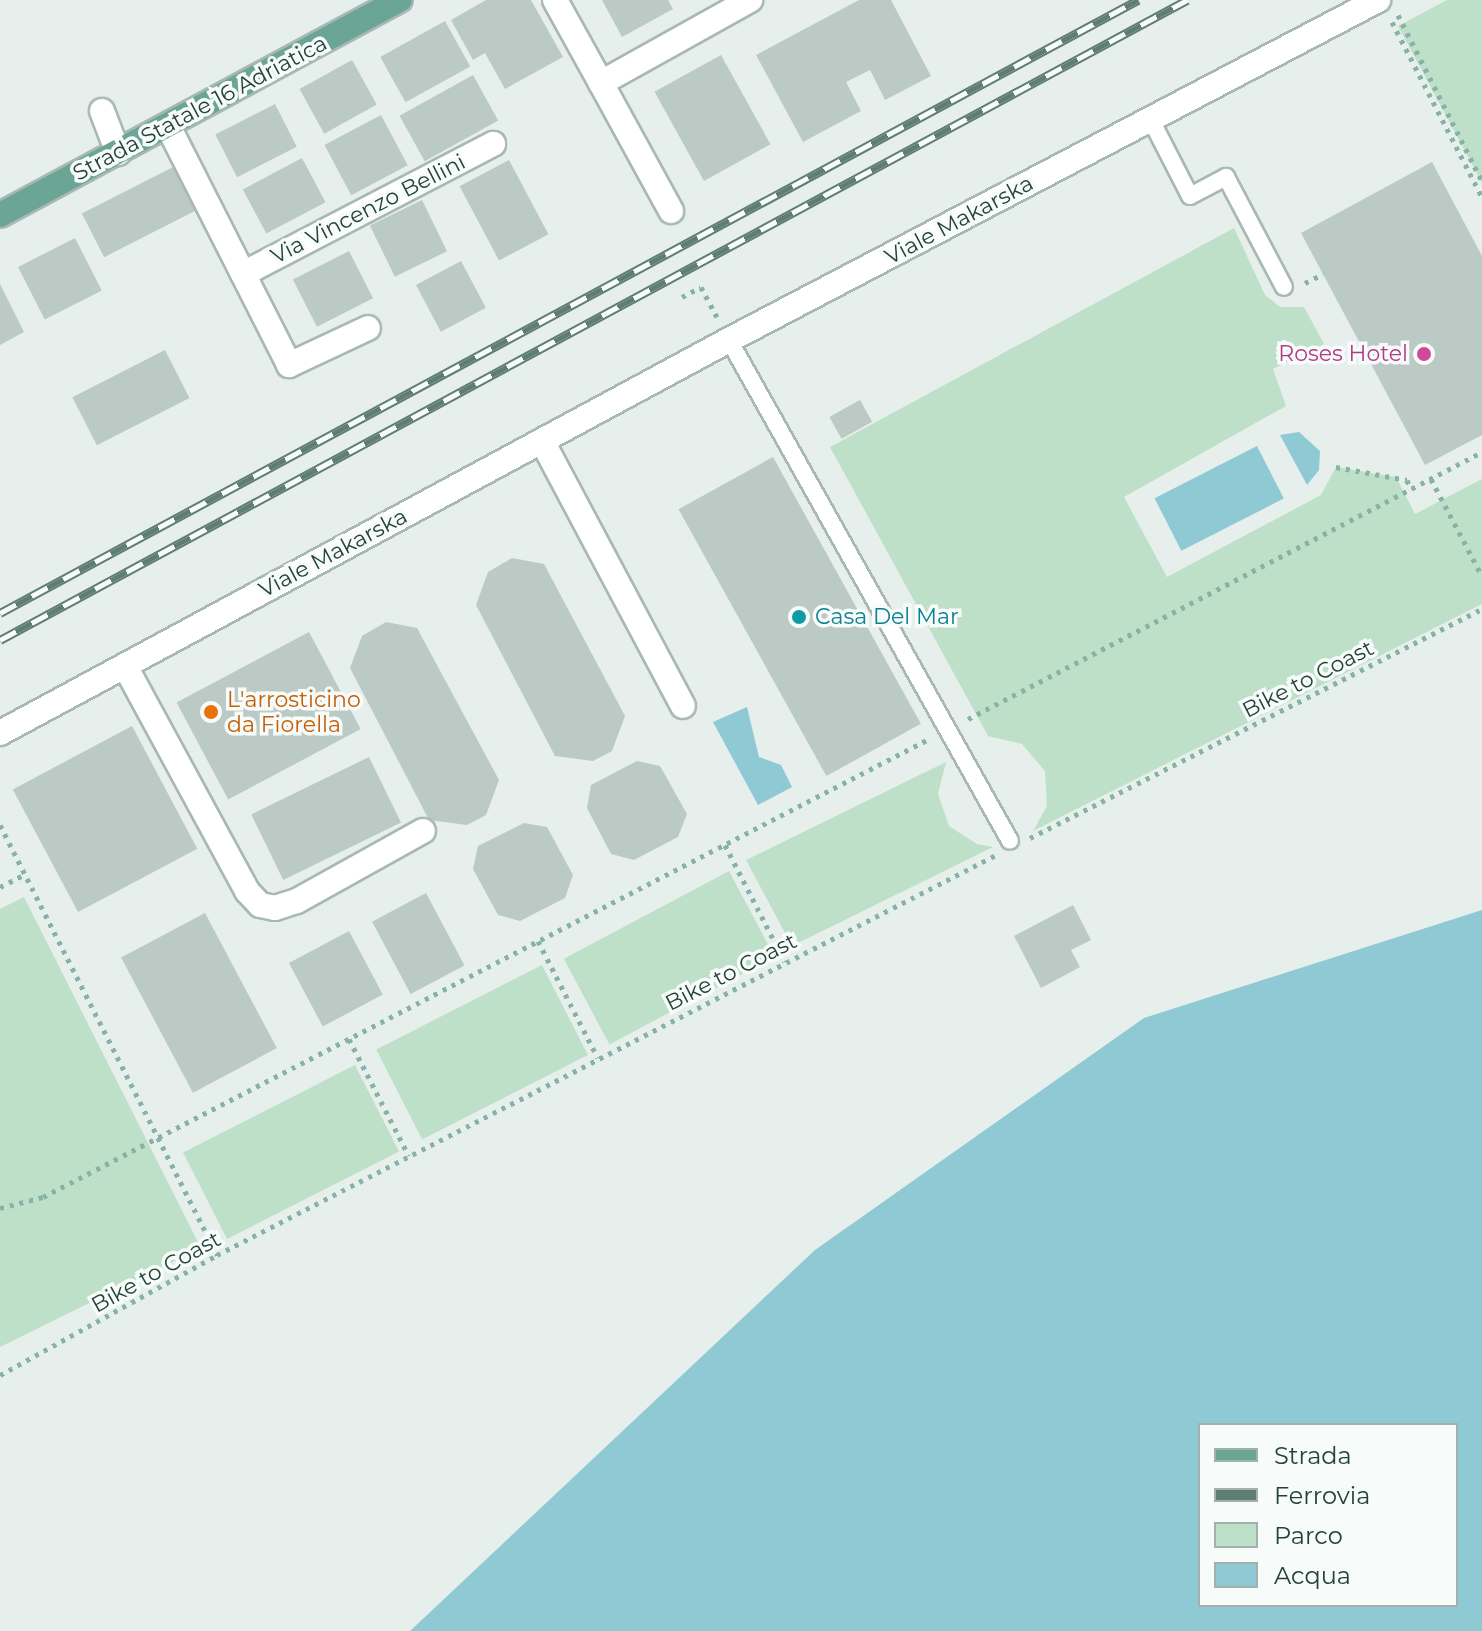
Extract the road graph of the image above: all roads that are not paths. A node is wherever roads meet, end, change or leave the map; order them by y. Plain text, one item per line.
1 (400, 0) edge
2 (555, 0) edge
3 (750, 0) edge
4 (1387, 8) edge
5 (601, 83) junction
6 (102, 111) dead end
7 (1151, 120) junction
8 (168, 126) junction
9 (493, 144) dead end
10 (118, 153) junction
11 (671, 211) dead end
12 (0, 215) edge
13 (243, 274) junction
14 (1284, 287) dead end
15 (368, 328) dead end
16 (729, 340) junction
17 (542, 441) junction
18 (125, 666) junction
19 (683, 706) dead end
20 (0, 733) edge
21 (423, 831) dead end
22 (1012, 844) road end

1 - 8 main road, Strada Statale 16 Adriatica
2 - 5 street
3 - 5 street
4 - 7 street, Viale Makarska
5 - 11 street
6 - 10 street
7 - 14 lane
7 - 16 street, Viale Makarska
8 - 10 main road, Strada Statale 16 Adriatica
8 - 13 street
9 - 13 street, Via Vincenzo Bellini
10 - 12 main road, Strada Statale 16 Adriatica
13 - 15 street
16 - 17 street, Viale Makarska
16 - 22 lane
17 - 18 street, Viale Makarska
17 - 19 street
18 - 20 street, Viale Makarska
18 - 21 street

